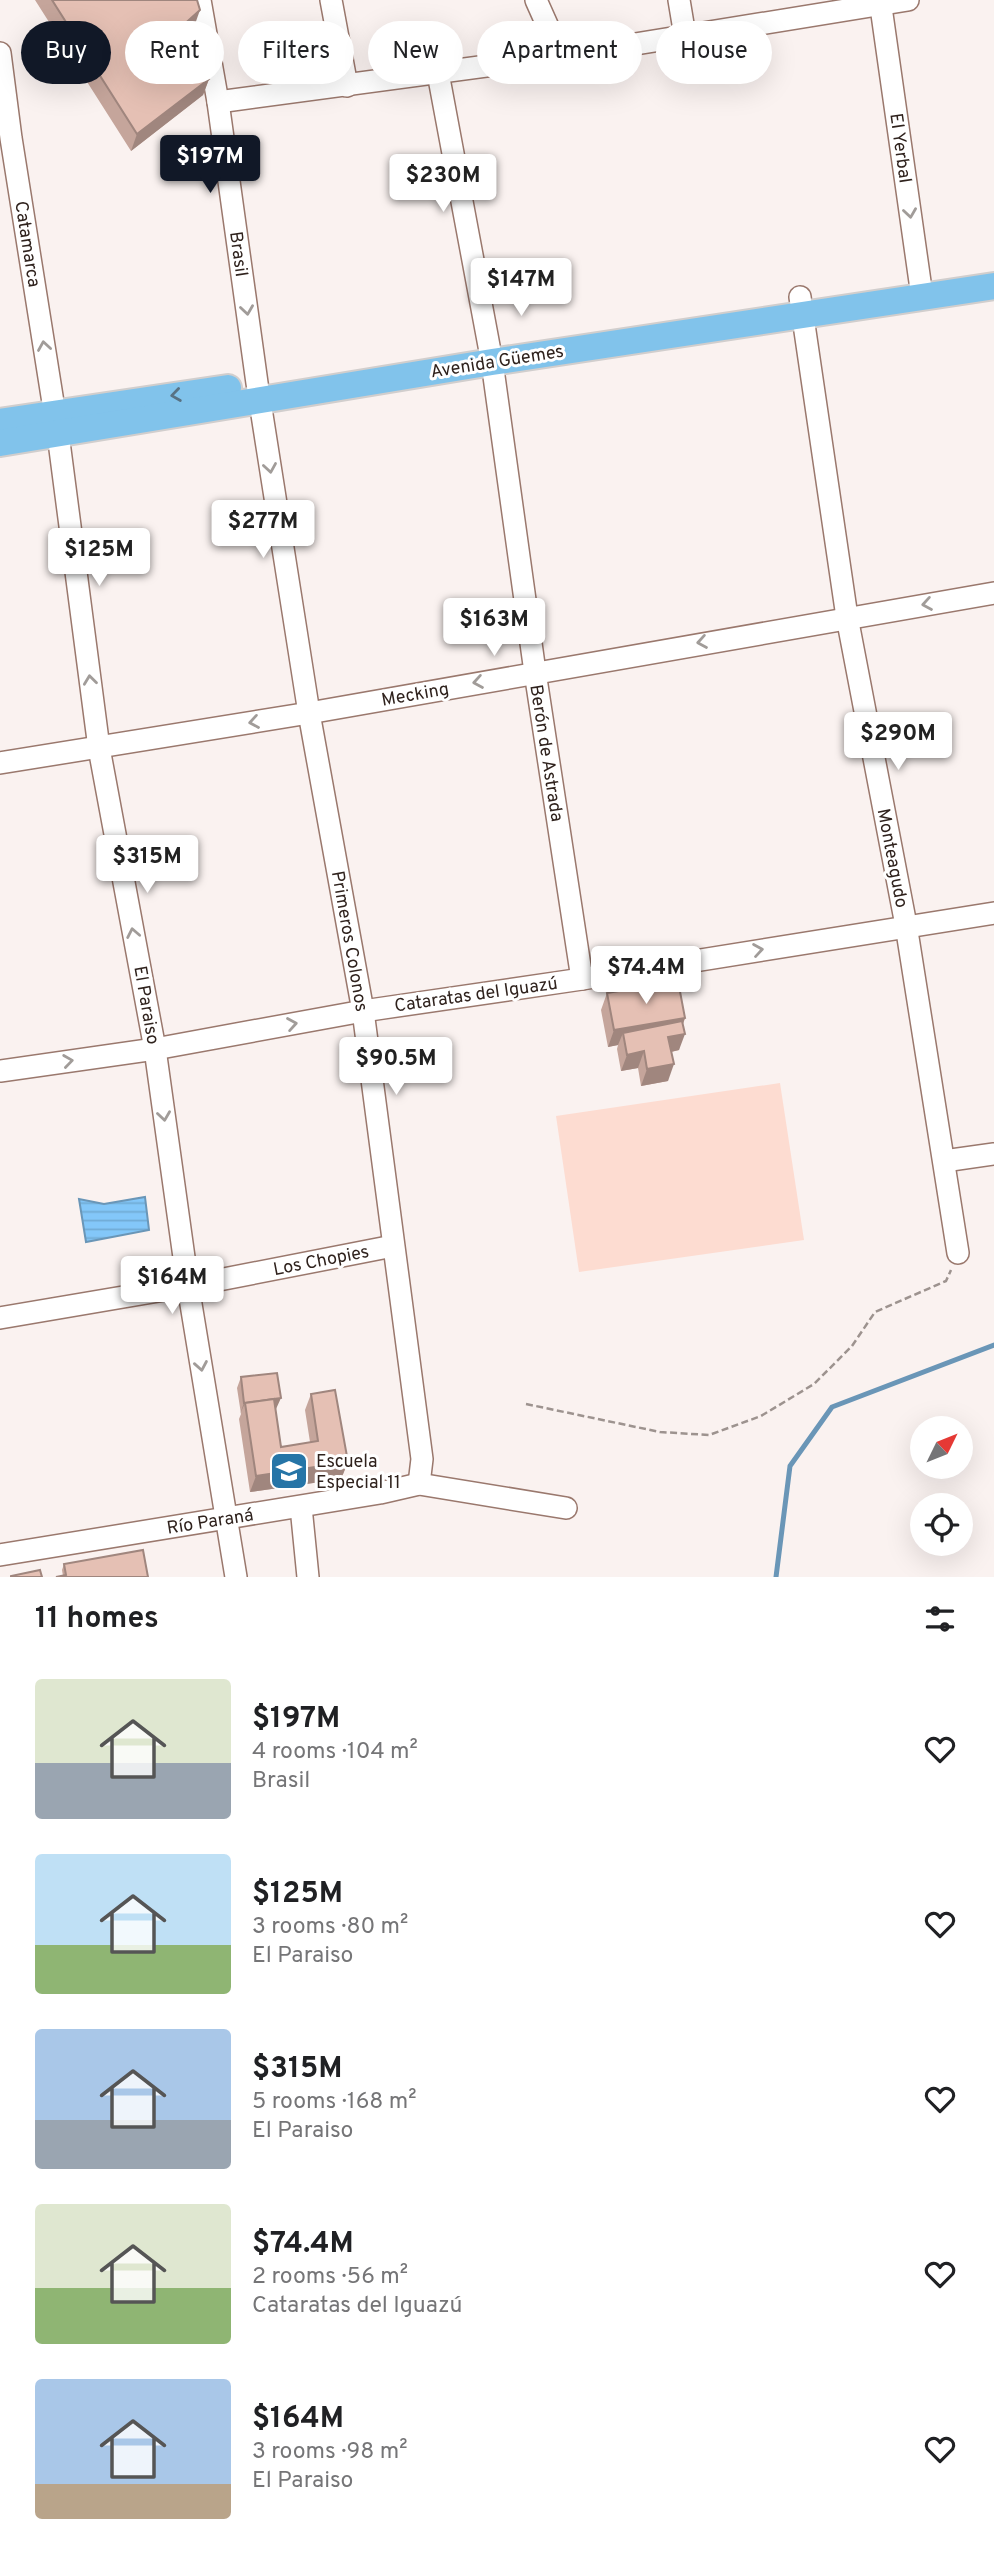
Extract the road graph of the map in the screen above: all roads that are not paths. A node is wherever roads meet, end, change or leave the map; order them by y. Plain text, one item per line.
1 (200, 0) edge
2 (331, 0) edge
3 (536, 0) edge
4 (679, 0) edge
5 (908, 0) edge
6 (880, 2) edge
7 (545, 21) edge
8 (682, 21) edge
9 (771, 21) edge
10 (0, 53) edge
11 (368, 83) edge
12 (440, 84) edge
13 (347, 86) junction
14 (218, 102) junction
15 (6, 139) edge
16 (994, 267) edge
17 (994, 286) edge
18 (921, 288) junction
19 (801, 306) junction
20 (490, 354) junction
21 (258, 392) junction
22 (0, 422) edge
23 (57, 424) junction
24 (0, 443) edge
25 (994, 593) edge
26 (846, 617) junction
27 (535, 672) junction
28 (309, 713) junction
29 (99, 748) junction
30 (0, 762) edge
31 (994, 913) edge
32 (906, 925) junction
33 (582, 979) junction
34 (363, 1010) junction
35 (155, 1049) junction
36 (0, 1071) edge
37 (994, 1154) edge
38 (944, 1161) junction
39 (393, 1246) junction
40 (958, 1253) road end
41 (188, 1286) junction
42 (0, 1318) edge
43 (419, 1484) junction
44 (301, 1507) junction
45 (566, 1508) dead end
46 (227, 1519) junction
47 (0, 1555) edge
48 (236, 1577) edge
49 (308, 1577) edge

1 - 14 street, Brasil
2 - 13 street
3 - 7 street
4 - 8 street
5 - 6 street
6 - 9 street
6 -> 18 street, El Yerbal
10 - 15 street, Catamarca
11 - 13 street
12 - 20 street, Berón de Astrada
13 - 14 street
14 -> 21 street, Brasil
23 -> 15 street, Catamarca
16 - 18 main road, Avenida Güemes
17 - 18 main road, Avenida Güemes
18 - 19 main road, Avenida Güemes
19 - 20 main road, Avenida Güemes
19 - 26 street, Monteagudo
20 - 21 main road, Avenida Güemes
20 - 27 street, Berón de Astrada
21 - 23 main road, Avenida Güemes
21 -> 28 street, Primeros Colonos
22 - 23 main road, Avenida Güemes
23 - 24 main road, Avenida Güemes
29 -> 23 street, El Paraiso
25 -> 26 street, Mecking
26 -> 27 street, Mecking
26 - 32 street, Monteagudo
27 -> 28 street, Mecking
27 - 33 street, Berón de Astrada
28 -> 29 street, Mecking
28 - 34 street, Primeros Colonos
29 - 30 street, Mecking
35 -> 29 street, El Paraiso
31 - 32 street, Cataratas del Iguazú
33 -> 32 street, Cataratas del Iguazú
32 - 38 street, Monteagudo
33 - 34 street, Cataratas del Iguazú
35 -> 34 street, Cataratas del Iguazú
34 - 39 street, Primeros Colonos
36 -> 35 street, Cataratas del Iguazú
35 -> 41 street, El Paraiso
37 - 38 street
38 - 40 street, Monteagudo
39 - 41 street, Los Chopies
39 - 43 street, Primeros Colonos
41 - 42 street, Los Chopies
41 -> 46 street, El Paraiso
43 - 44 street, Río Paraná
43 - 45 street
44 - 46 street, Río Paraná
44 - 49 street
46 - 47 street, Río Paraná
46 - 48 street, El Paraiso

